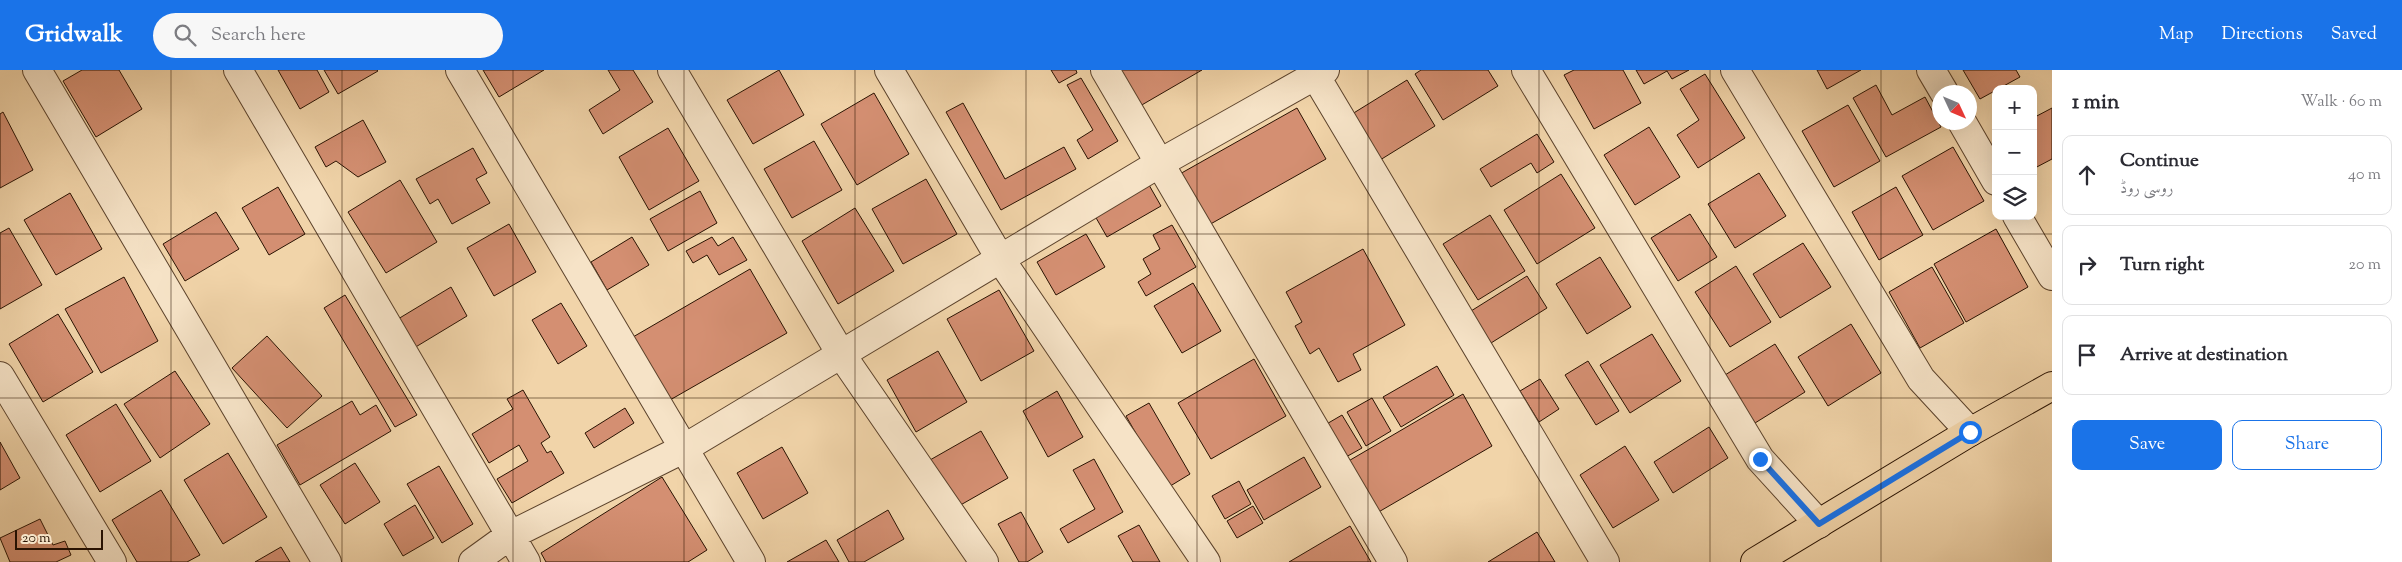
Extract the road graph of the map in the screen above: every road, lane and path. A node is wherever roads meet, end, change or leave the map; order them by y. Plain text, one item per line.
1 (37, 70) edge
2 (238, 70) edge
3 (460, 70) edge
4 (672, 70) edge
5 (889, 70) edge
6 (1105, 70) edge
7 (1526, 70) edge
8 (1734, 70) edge
9 (1931, 70) edge
10 (1317, 72) edge
11 (1940, 85) edge
12 (1967, 130) edge
13 (1160, 163) junction
14 (1993, 175) edge
15 (2019, 220) edge
16 (1001, 260) junction
17 (2052, 276) edge
18 (841, 354) junction
19 (0, 376) edge
20 (2052, 386) edge
21 (1970, 432) junction
22 (683, 449) junction
23 (1819, 524) junction
24 (509, 536) junction
25 (112, 562) edge
26 (327, 562) edge
27 (473, 562) edge
28 (526, 562) edge
29 (751, 562) edge
30 (984, 562) edge
31 (1206, 562) edge
32 (1393, 562) edge
33 (1605, 562) edge
34 (1755, 562) edge

1 - 26 street
2 - 24 street
3 - 22 street
4 - 18 street
5 - 16 street
6 - 13 street
7 - 23 street
8 - 21 street
9 - 11 street
10 - 13 street
10 - 33 street
12 - 14 street
13 - 16 street
13 - 32 street
15 - 17 street
16 - 18 street
16 - 31 street
18 - 22 street
18 - 30 street
19 - 25 street
20 - 21 main road
21 - 23 main road
22 - 24 street
22 - 29 street
23 - 34 main road
24 - 27 street
24 - 28 street

